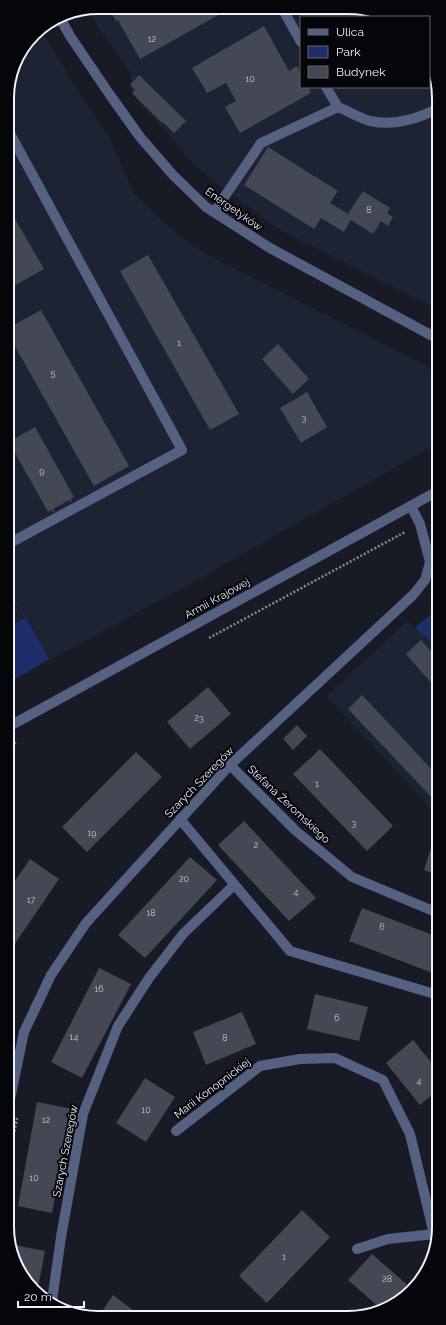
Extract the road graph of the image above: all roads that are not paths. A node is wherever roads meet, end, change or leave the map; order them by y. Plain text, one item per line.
1 (285, 14) edge
2 (62, 22) edge
3 (300, 40) edge
4 (327, 88) edge
5 (338, 107) junction
6 (432, 112) edge
7 (14, 141) edge
8 (214, 212) junction
9 (432, 336) edge
10 (432, 494) edge
11 (411, 506) junction
12 (14, 541) edge
13 (14, 724) edge
14 (230, 765) junction
15 (180, 819) junction
16 (234, 885) junction
17 (432, 910) edge
18 (432, 993) edge
19 (14, 1080) edge
20 (176, 1131) dead end
21 (432, 1219) edge
22 (432, 1235) edge
23 (357, 1249) dead end
24 (52, 1298) edge

1 - 3 street
2 - 8 street, Energetyków
4 - 5 street
5 - 6 street
5 - 8 street
7 - 12 street
8 - 9 street, Energetyków
10 - 11 street, Armii Krajowej
11 - 13 street, Armii Krajowej
11 - 14 street, Szarych Szeregów
14 - 15 street, Szarych Szeregów
14 - 17 street, Stefana Żeromskiego
15 - 16 street
15 - 19 street, Szarych Szeregów
16 - 18 street
16 - 24 street, Szarych Szeregów
20 - 21 street, Marii Konopnickiej
22 - 23 street, Marii Konopnickiej

